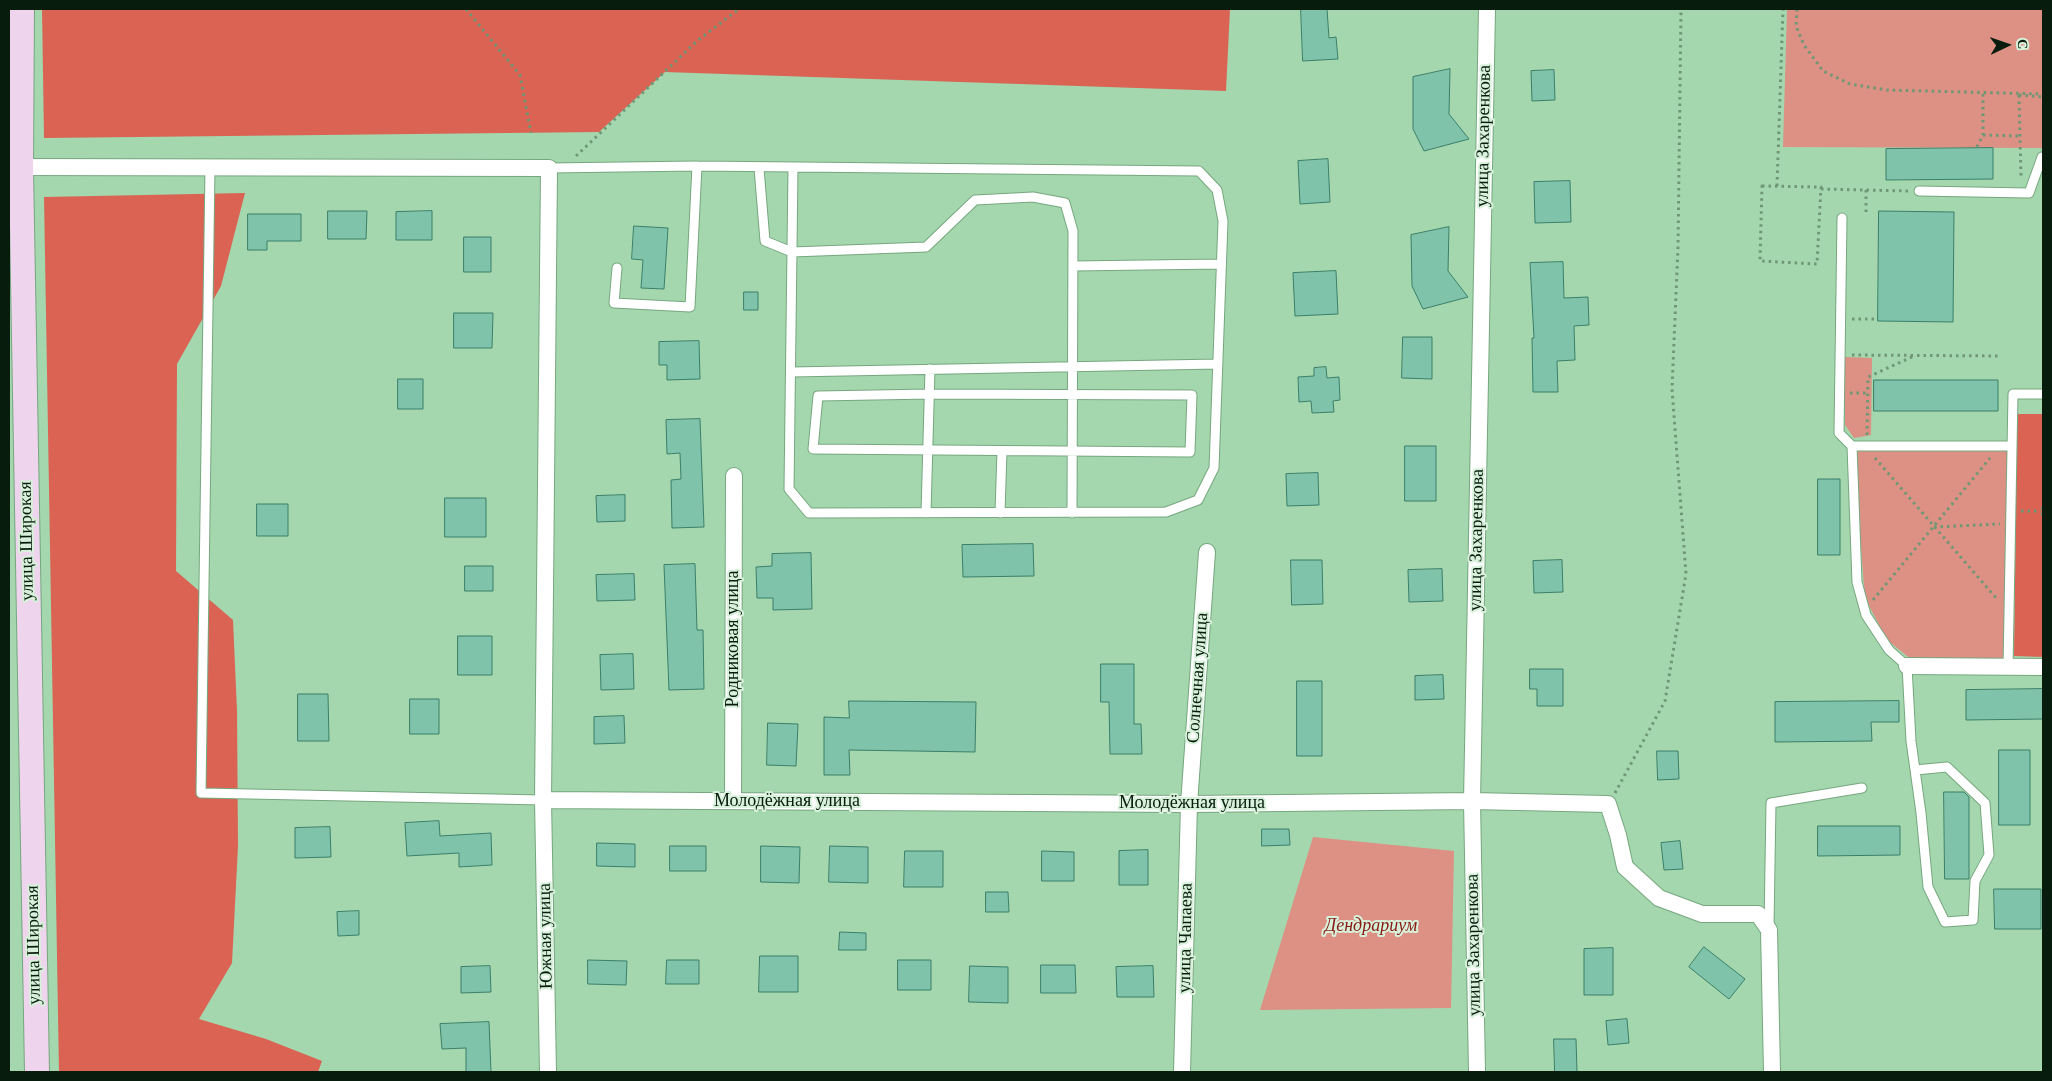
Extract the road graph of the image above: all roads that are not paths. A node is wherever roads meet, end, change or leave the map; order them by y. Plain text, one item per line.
1 (22, 9) edge
2 (1487, 9) edge
3 (2043, 157) edge
4 (696, 166) junction
5 (15, 167) edge
6 (210, 168) junction
7 (556, 168) junction
8 (759, 168) junction
9 (793, 168) junction
10 (1919, 191) road end
11 (1842, 218) dead end
12 (792, 252) junction
13 (1221, 264) junction
14 (1072, 266) junction
15 (617, 268) dead end
16 (1218, 364) junction
17 (1073, 367) junction
18 (930, 369) junction
19 (791, 372) junction
20 (930, 394) junction
21 (1073, 394) junction
22 (2043, 394) edge
23 (1852, 446) junction
24 (2012, 446) junction
25 (928, 450) junction
26 (1002, 452) junction
27 (1072, 452) junction
28 (734, 476) dead end
29 (1072, 512) junction
30 (926, 513) junction
31 (1000, 513) junction
32 (1207, 552) dead end
33 (1907, 666) junction
34 (2008, 667) junction
35 (2043, 667) edge
36 (1915, 770) junction
37 (1862, 788) dead end
38 (543, 800) junction
39 (733, 801) junction
40 (1472, 801) junction
41 (1189, 804) junction
42 (1769, 930) junction
43 (37, 1072) edge
44 (548, 1072) edge
45 (1182, 1072) edge
46 (1477, 1072) edge
47 (1772, 1072) edge

1 - 5 main road, улица Широкая
2 - 40 street, улица Захаренкова
3 - 10 lane
4 - 7 lane
4 - 8 lane
4 - 15 lane
5 - 6 street
5 - 43 main road, улица Широкая
6 - 7 street
6 - 38 lane
7 - 38 street, Южная улица
8 - 9 lane
8 - 12 lane
9 - 12 lane
9 - 13 lane
11 - 23 lane
12 - 14 lane
12 - 19 lane
13 - 14 lane
13 - 16 lane
14 - 17 lane
16 - 17 lane
16 - 29 lane
17 - 18 lane
17 - 21 lane
18 - 19 lane
18 - 20 lane
19 - 30 lane
20 - 21 lane
20 - 25 lane
20 - 25 lane
21 - 27 lane
21 - 27 lane
22 - 24 lane
23 - 24 lane
23 - 33 lane
24 - 34 lane
25 - 26 lane
25 - 30 lane
26 - 27 lane
26 - 31 lane
27 - 29 lane
28 - 39 street, Родниковая улица
29 - 31 lane
30 - 31 lane
32 - 41 street, Солнечная улица
33 - 34 street
33 - 36 lane
34 - 35 street
36 - 36 lane
37 - 42 lane
38 - 39 street, Молодёжная улица
38 - 44 street, Южная улица
39 - 41 street, Молодёжная улица
40 - 41 street, Молодёжная улица
40 - 42 street, Молодёжная улица
40 - 46 street, улица Захаренкова
41 - 45 street, улица Чапаева
42 - 47 street

